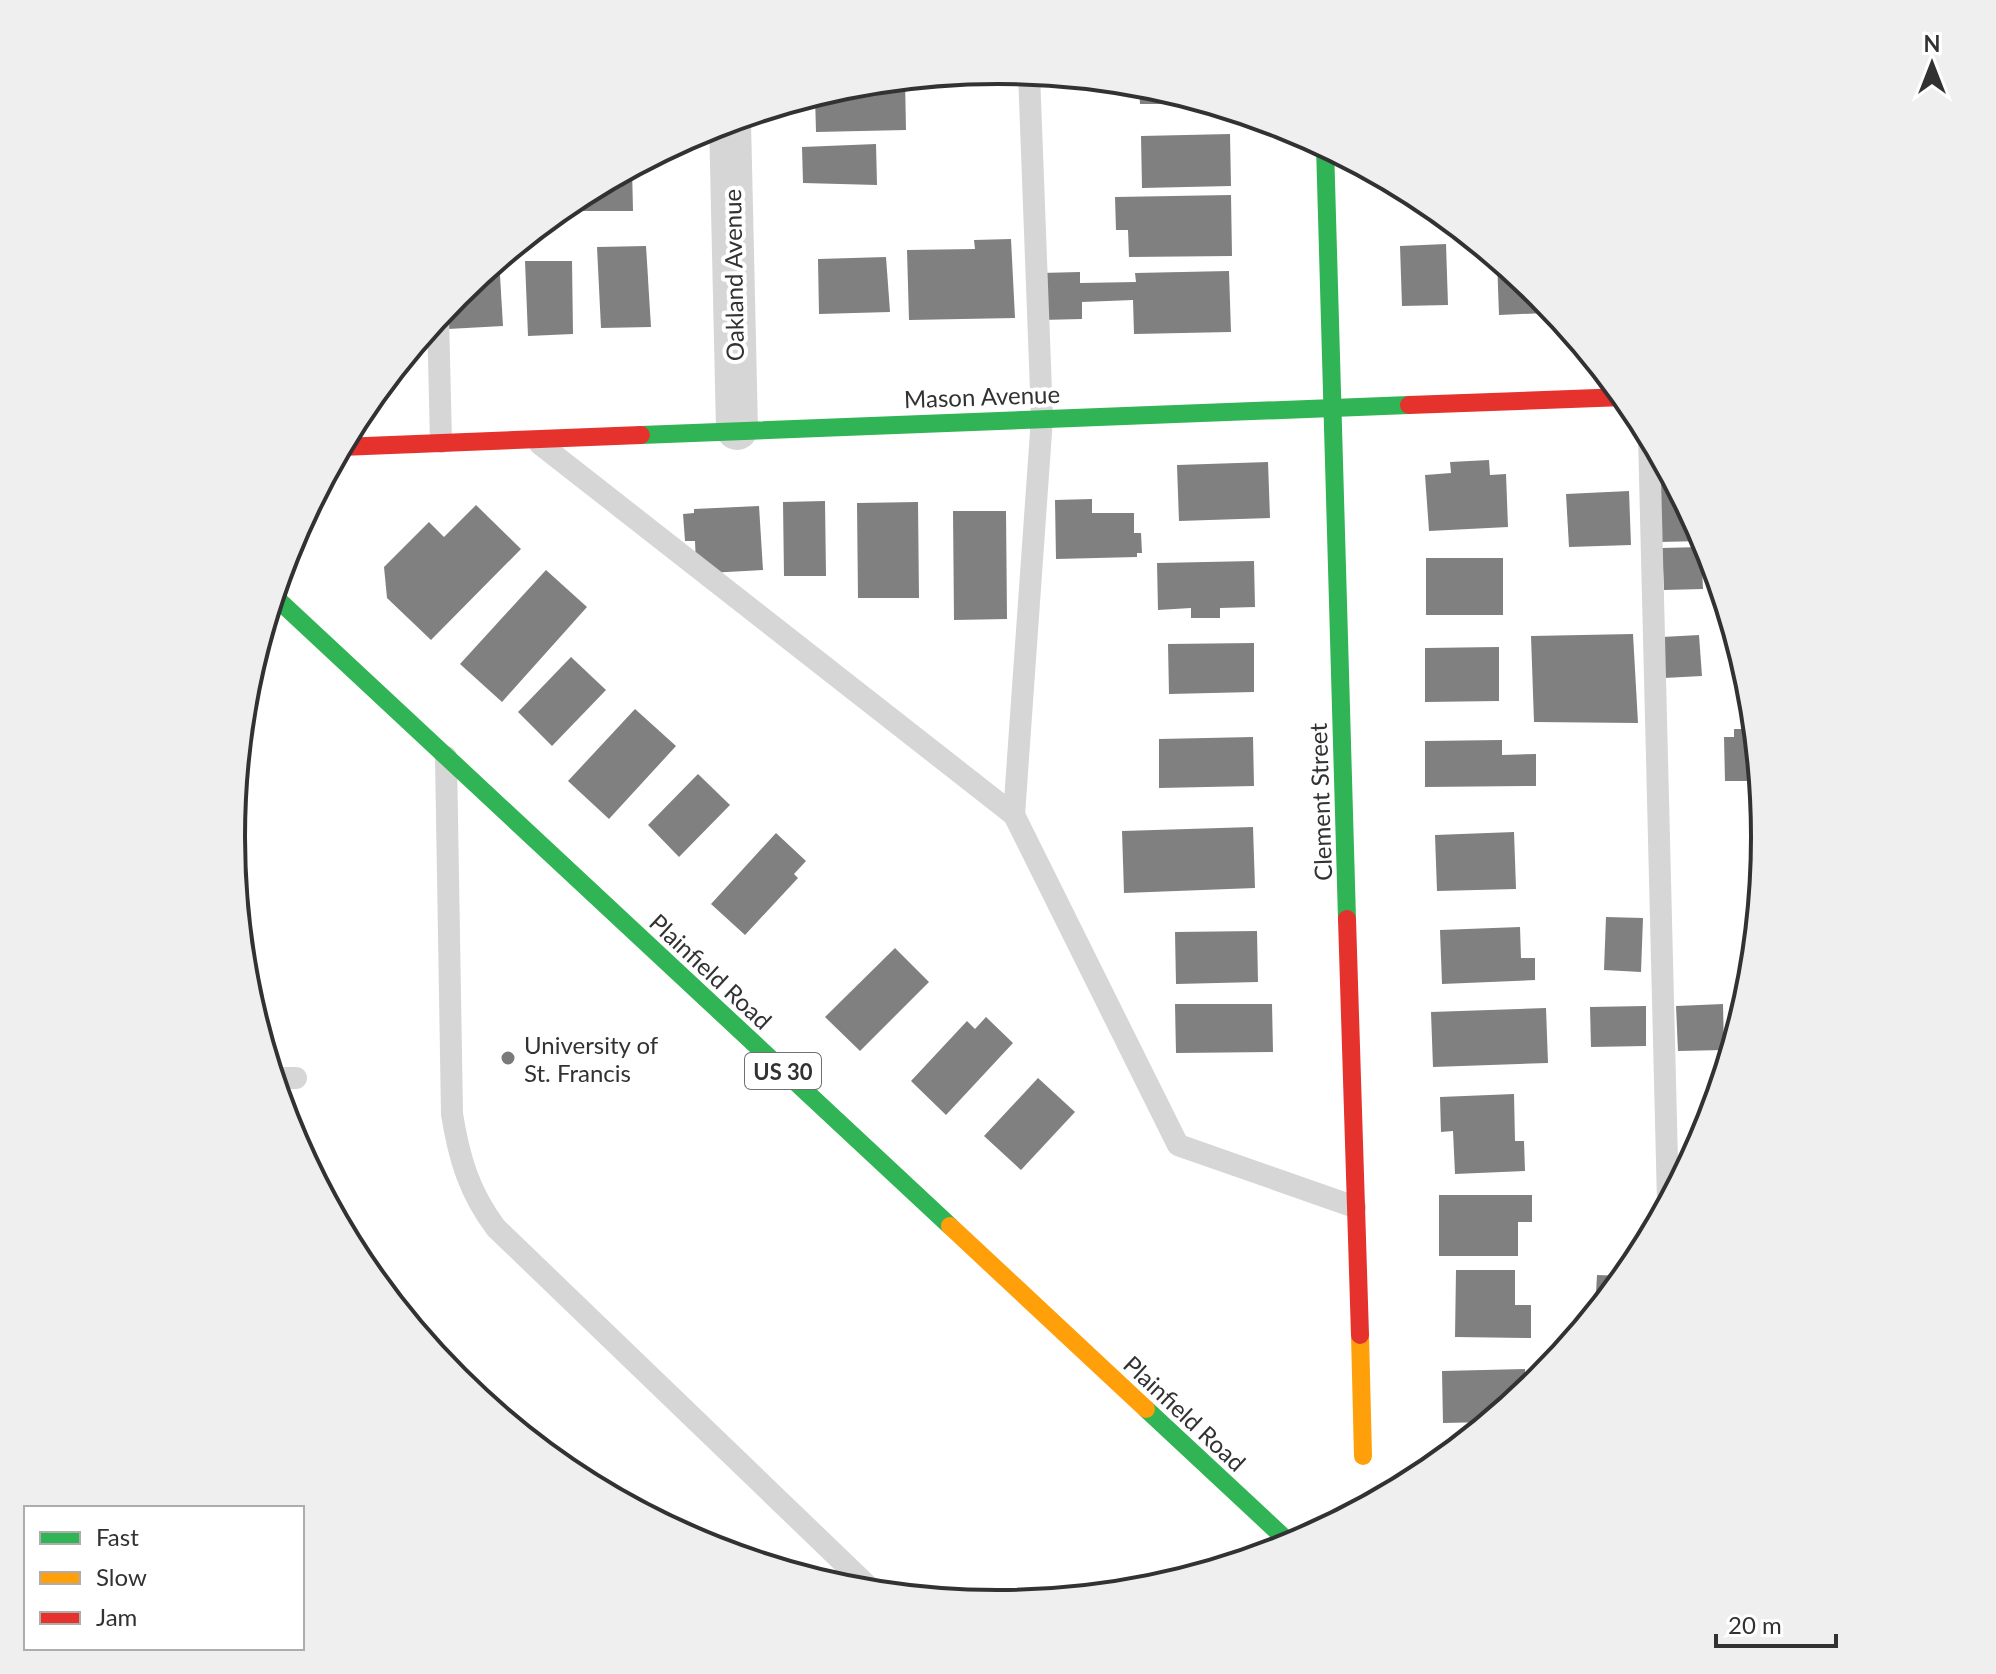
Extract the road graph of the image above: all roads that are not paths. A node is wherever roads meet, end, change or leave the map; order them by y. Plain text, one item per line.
1 (1029, 85) edge
2 (730, 134) edge
3 (1325, 159) edge
4 (438, 334) edge
5 (1608, 398) edge
6 (1333, 408) junction
7 (1042, 418) junction
8 (737, 429) junction
9 (533, 438) junction
10 (441, 442) junction
11 (355, 446) edge
12 (1650, 460) edge
13 (282, 604) edge
14 (446, 756) junction
15 (1014, 815) junction
16 (1667, 1181) edge
17 (1355, 1207) junction
18 (1363, 1456) dead end
19 (1281, 1535) edge
20 (859, 1577) edge

1 - 7 lane
2 - 8 street, Oakland Avenue
3 - 6 street, Clement Street
4 - 10 lane
5 - 6 street, Mason Avenue
6 - 7 street, Mason Avenue
6 - 17 street, Clement Street
7 - 8 street, Mason Avenue
7 - 15 lane
8 - 9 street, Mason Avenue
9 - 10 street, Mason Avenue
9 - 15 lane
10 - 11 street, Mason Avenue
12 - 16 lane
13 - 14 street, Plainfield Road / US 30
14 - 19 street, Plainfield Road / US 30
14 - 20 lane
15 - 17 lane
17 - 18 street, Clement Street

